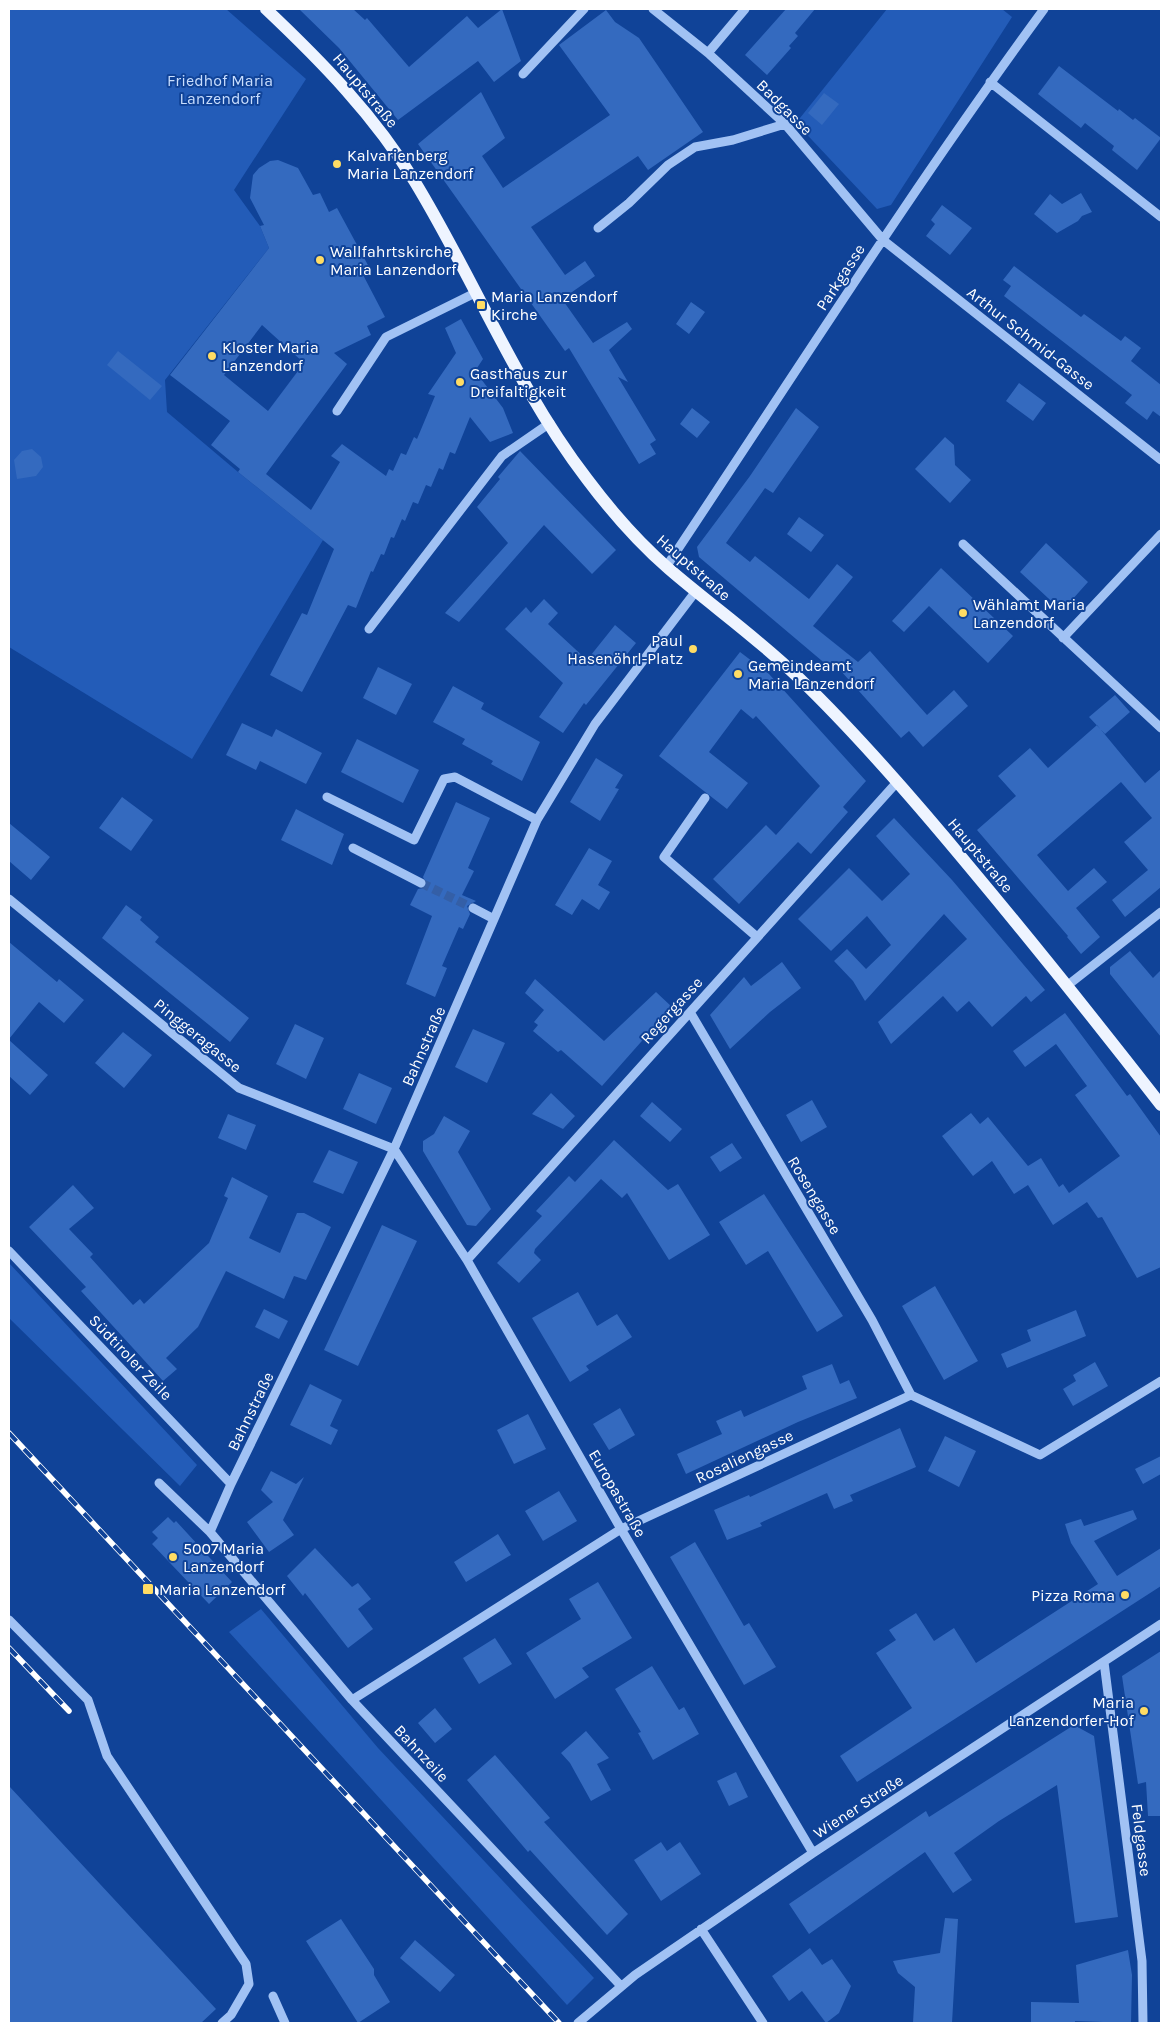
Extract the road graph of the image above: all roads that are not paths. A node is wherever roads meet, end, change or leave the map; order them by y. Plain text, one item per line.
1 (266, 9) edge
2 (584, 9) edge
3 (653, 9) edge
4 (745, 9) edge
5 (1044, 9) edge
6 (708, 54) junction
7 (523, 74) dead end
8 (990, 82) junction
9 (785, 124) junction
10 (1161, 218) edge
11 (598, 228) dead end
12 (883, 240) junction
13 (475, 293) junction
14 (337, 411) dead end
15 (550, 423) junction
16 (1161, 460) edge
17 (1161, 534) edge
18 (963, 544) dead end
19 (666, 567) junction
20 (696, 591) junction
21 (369, 629) dead end
22 (1063, 638) junction
23 (1161, 728) edge
24 (898, 781) junction
25 (327, 797) dead end
26 (705, 798) dead end
27 (537, 820) junction
28 (353, 848) dead end
29 (421, 883) tunnel mouth
30 (9, 899) edge
31 (472, 908) tunnel mouth
32 (1161, 912) edge
33 (494, 919) junction
34 (757, 937) junction
35 (1068, 985) junction
36 (690, 1012) junction
37 (1161, 1105) edge
38 (394, 1149) junction
39 (9, 1251) edge
40 (467, 1260) junction
41 (1161, 1380) edge
42 (911, 1395) junction
43 (158, 1482) dead end
44 (231, 1484) junction
45 (621, 1529) junction
46 (210, 1532) junction
47 (9, 1620) edge
48 (1161, 1624) edge
49 (1104, 1662) junction
50 (352, 1700) junction
51 (813, 1853) junction
52 (701, 1929) junction
53 (620, 1986) junction
54 (273, 1996) dead end
55 (222, 2023) edge
56 (285, 2023) edge
57 (578, 2023) edge
58 (763, 2023) edge
59 (1143, 2023) edge

1 - 13 main road, Hauptstraße
2 - 7 street
3 - 6 street, Badgasse
4 - 6 street
5 - 8 street, Parkgasse
6 - 9 street, Badgasse
8 - 10 street
8 - 12 street, Parkgasse
9 - 11 street
9 - 12 street, Badgasse
12 - 16 street, Arthur Schmid-Gasse
12 - 19 street, Parkgasse
13 - 14 street
13 - 15 main road, Hauptstraße
15 - 19 main road, Hauptstraße
15 - 21 street
17 - 22 street
18 - 22 street
19 - 20 main road, Hauptstraße
20 - 24 main road, Hauptstraße
20 - 27 street, Bahnstraße
22 - 23 street
24 - 34 street, Regergasse
24 - 35 main road, Hauptstraße
25 - 27 street
26 - 34 street
27 - 33 street, Bahnstraße
28 - 29 street
30 - 38 street, Pinggeragasse
31 - 33 street
32 - 35 street
33 - 38 street, Bahnstraße
34 - 36 street, Regergasse
35 - 37 main road, Hauptstraße
36 - 40 street, Regergasse
36 - 42 street, Rosengasse
38 - 40 street, Europastraße
38 - 44 street, Bahnstraße
39 - 44 street, Südtiroler Zeile
40 - 45 street, Europastraße
41 - 42 street
42 - 45 street, Rosaliengasse
43 - 46 street, Bahnzeile
44 - 46 street, Bahnstraße
45 - 50 street, Rosaliengasse
45 - 51 street, Europastraße
46 - 50 street, Bahnzeile
47 - 55 street
48 - 49 street, Wiener Straße
49 - 51 street, Wiener Straße
49 - 59 street, Feldgasse
50 - 53 street, Bahnzeile
51 - 52 street, Wiener Straße
52 - 53 street, Wiener Straße
52 - 58 street
53 - 57 street, Wiener Straße
54 - 56 street

